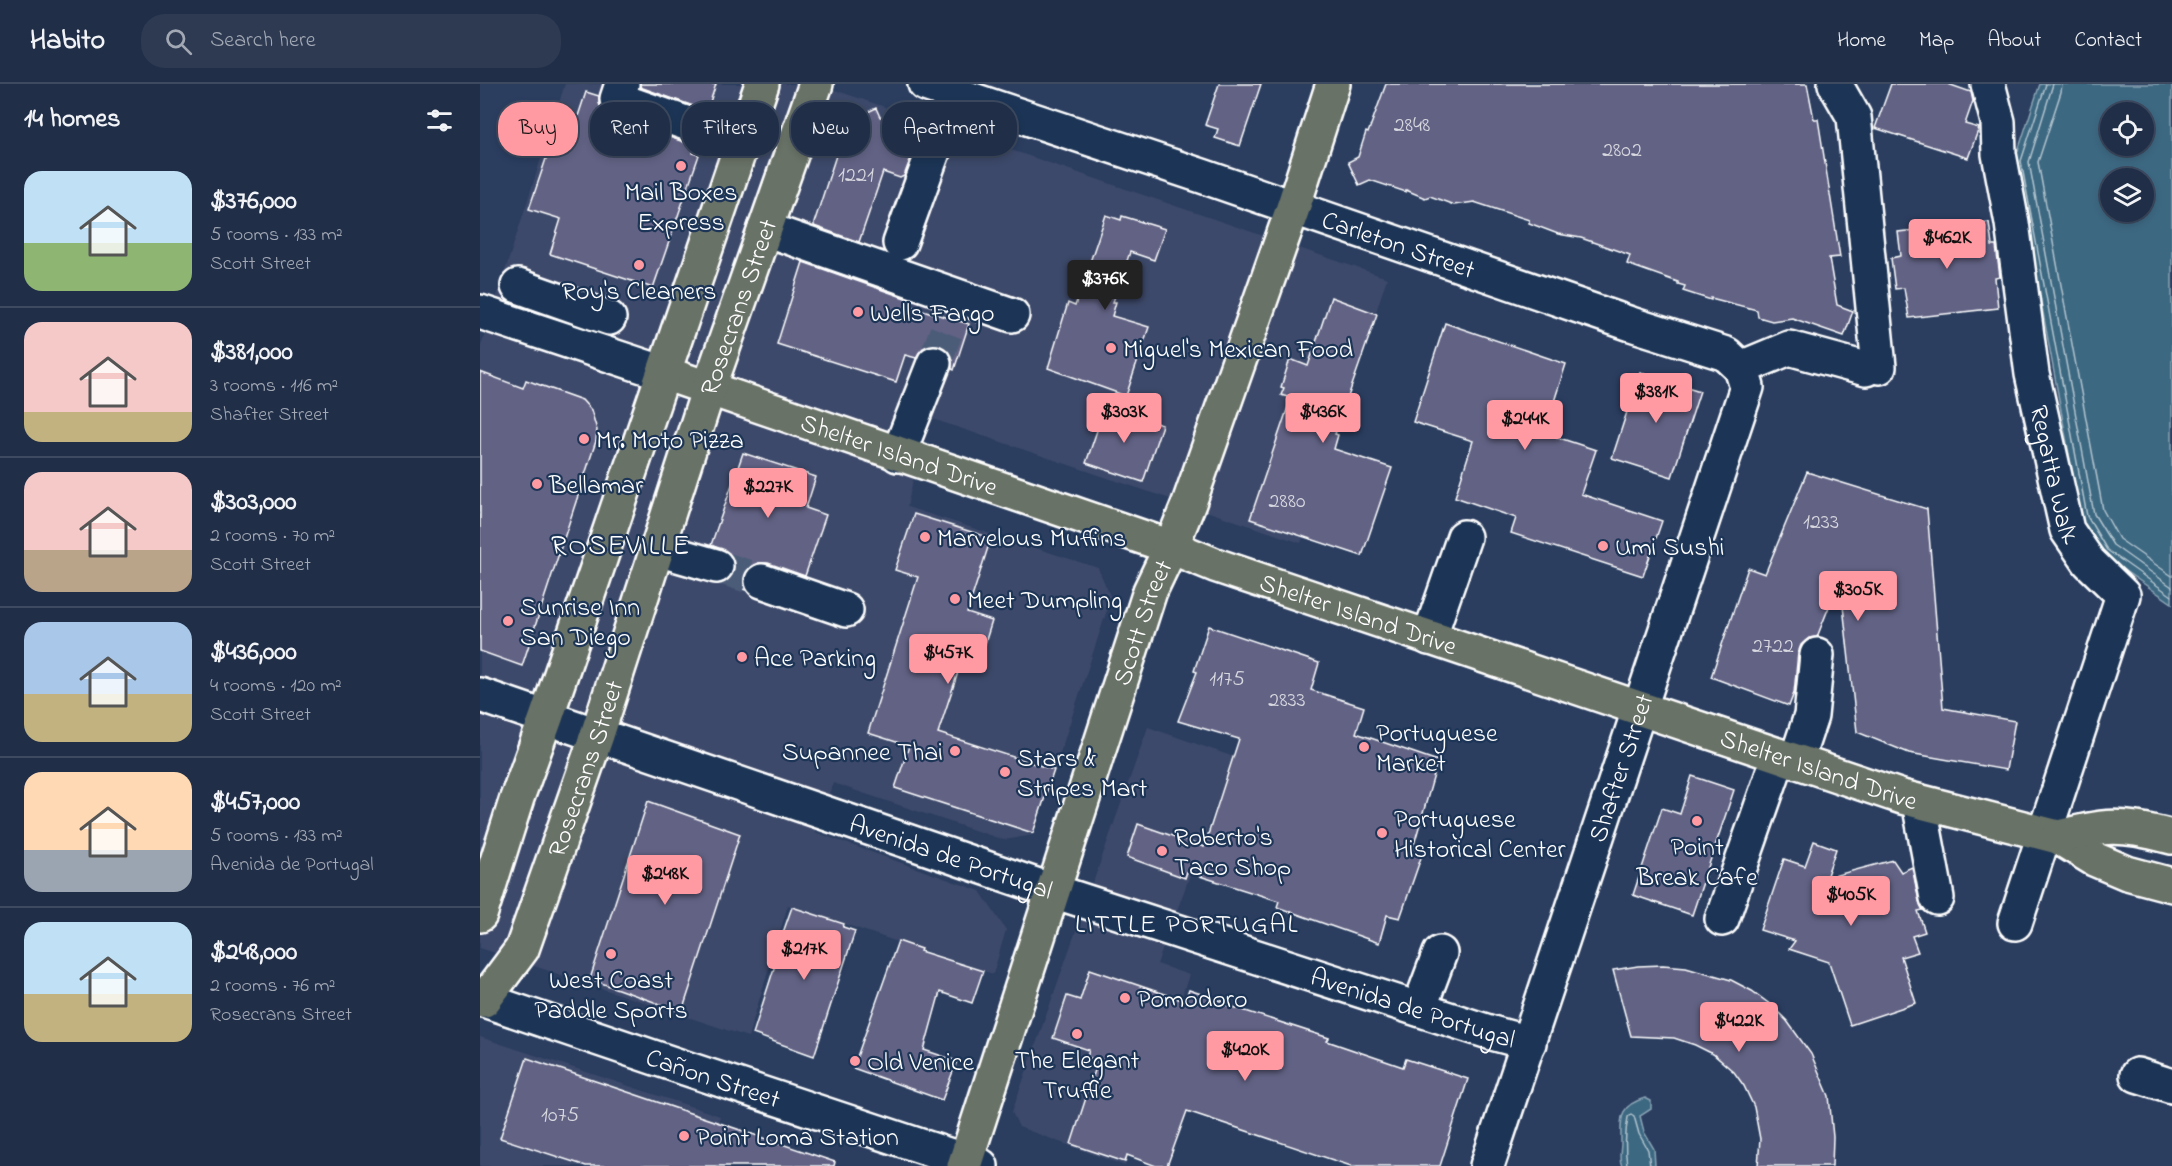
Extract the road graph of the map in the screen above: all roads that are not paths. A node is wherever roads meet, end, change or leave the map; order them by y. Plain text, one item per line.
1 (622, 84) edge
2 (762, 84) edge
3 (816, 84) edge
4 (1333, 84) edge
5 (1835, 84) edge
6 (1988, 84) edge
7 (940, 89) edge
8 (756, 102) edge
9 (682, 122) edge
10 (739, 156) edge
11 (1293, 208) junction
12 (765, 229) junction
13 (900, 243) dead end
14 (518, 286) dead end
15 (573, 305) junction
16 (480, 312) edge
17 (1012, 315) dead end
18 (609, 318) dead end
19 (560, 339) junction
20 (934, 363) tunnel mouth
21 (1741, 368) junction
22 (664, 373) junction
23 (709, 388) junction
24 (898, 454) junction
25 (1464, 537) dead end
26 (1171, 548) junction
27 (657, 549) junction
28 (716, 566) tunnel mouth
29 (762, 581) tunnel mouth
30 (846, 610) dead end
31 (1429, 638) junction
32 (1817, 655) dead end
33 (480, 695) edge
34 (1639, 709) junction
35 (546, 718) junction
36 (597, 735) junction
37 (1787, 758) junction
38 (1919, 802) junction
39 (2051, 836) junction
40 (2172, 837) edge
41 (2172, 885) edge
42 (1053, 891) junction
43 (1937, 898) dead end
44 (480, 915) edge
45 (1722, 919) dead end
46 (2015, 923) dead end
47 (1440, 953) dead end
48 (480, 962) edge
49 (481, 1004) edge
50 (1419, 1009) junction
51 (1529, 1043) junction
52 (2138, 1075) dead end
53 (2172, 1086) edge
54 (970, 1164) edge
55 (1487, 1166) edge

1 - 9 street
2 - 8 main road, Rosecrans Street
3 - 12 main road, Rosecrans Street
4 - 11 main road, Scott Street
5 - 21 street
6 - 39 street, Regatta Walk
7 - 11 street, Carleton Street
7 - 13 street
10 - 22 main road, Rosecrans Street
11 - 21 street, Carleton Street
11 - 26 main road, Scott Street
12 - 17 street
12 - 23 main road, Rosecrans Street
14 - 15 street
15 - 18 street
15 - 19 street
16 - 19 street
19 - 22 street
20 - 24 street
21 - 34 street, Shafter Street
22 - 23 main road, Shelter Island Drive
22 - 35 main road, Rosecrans Street
23 - 24 main road, Shelter Island Drive
23 - 27 main road, Rosecrans Street
24 - 26 main road, Shelter Island Drive
25 - 31 street
26 - 31 main road, Shelter Island Drive
26 - 42 main road, Scott Street
27 - 28 street
27 - 36 main road, Rosecrans Street
29 - 30 street
31 - 34 main road, Shelter Island Drive
32 - 37 street
33 - 35 street, Avenida de Portugal
34 - 37 main road, Shelter Island Drive
34 - 51 street, Shafter Street
35 - 36 street, Avenida de Portugal
35 - 44 main road, Rosecrans Street
36 - 42 street, Avenida de Portugal
36 - 49 main road, Rosecrans Street
37 - 38 main road, Shelter Island Drive
37 - 45 street
38 - 39 main road, Shelter Island Drive
38 - 43 street
39 - 40 main road, Shelter Island Drive
39 - 41 main road, Shelter Island Drive
39 - 46 street
42 - 50 street, Avenida de Portugal
42 - 54 main road, Scott Street
47 - 50 street
48 - 49 main road
49 - 54 street, Cañon Street
50 - 51 street, Avenida de Portugal
51 - 55 street, Shafter Street
52 - 53 street

